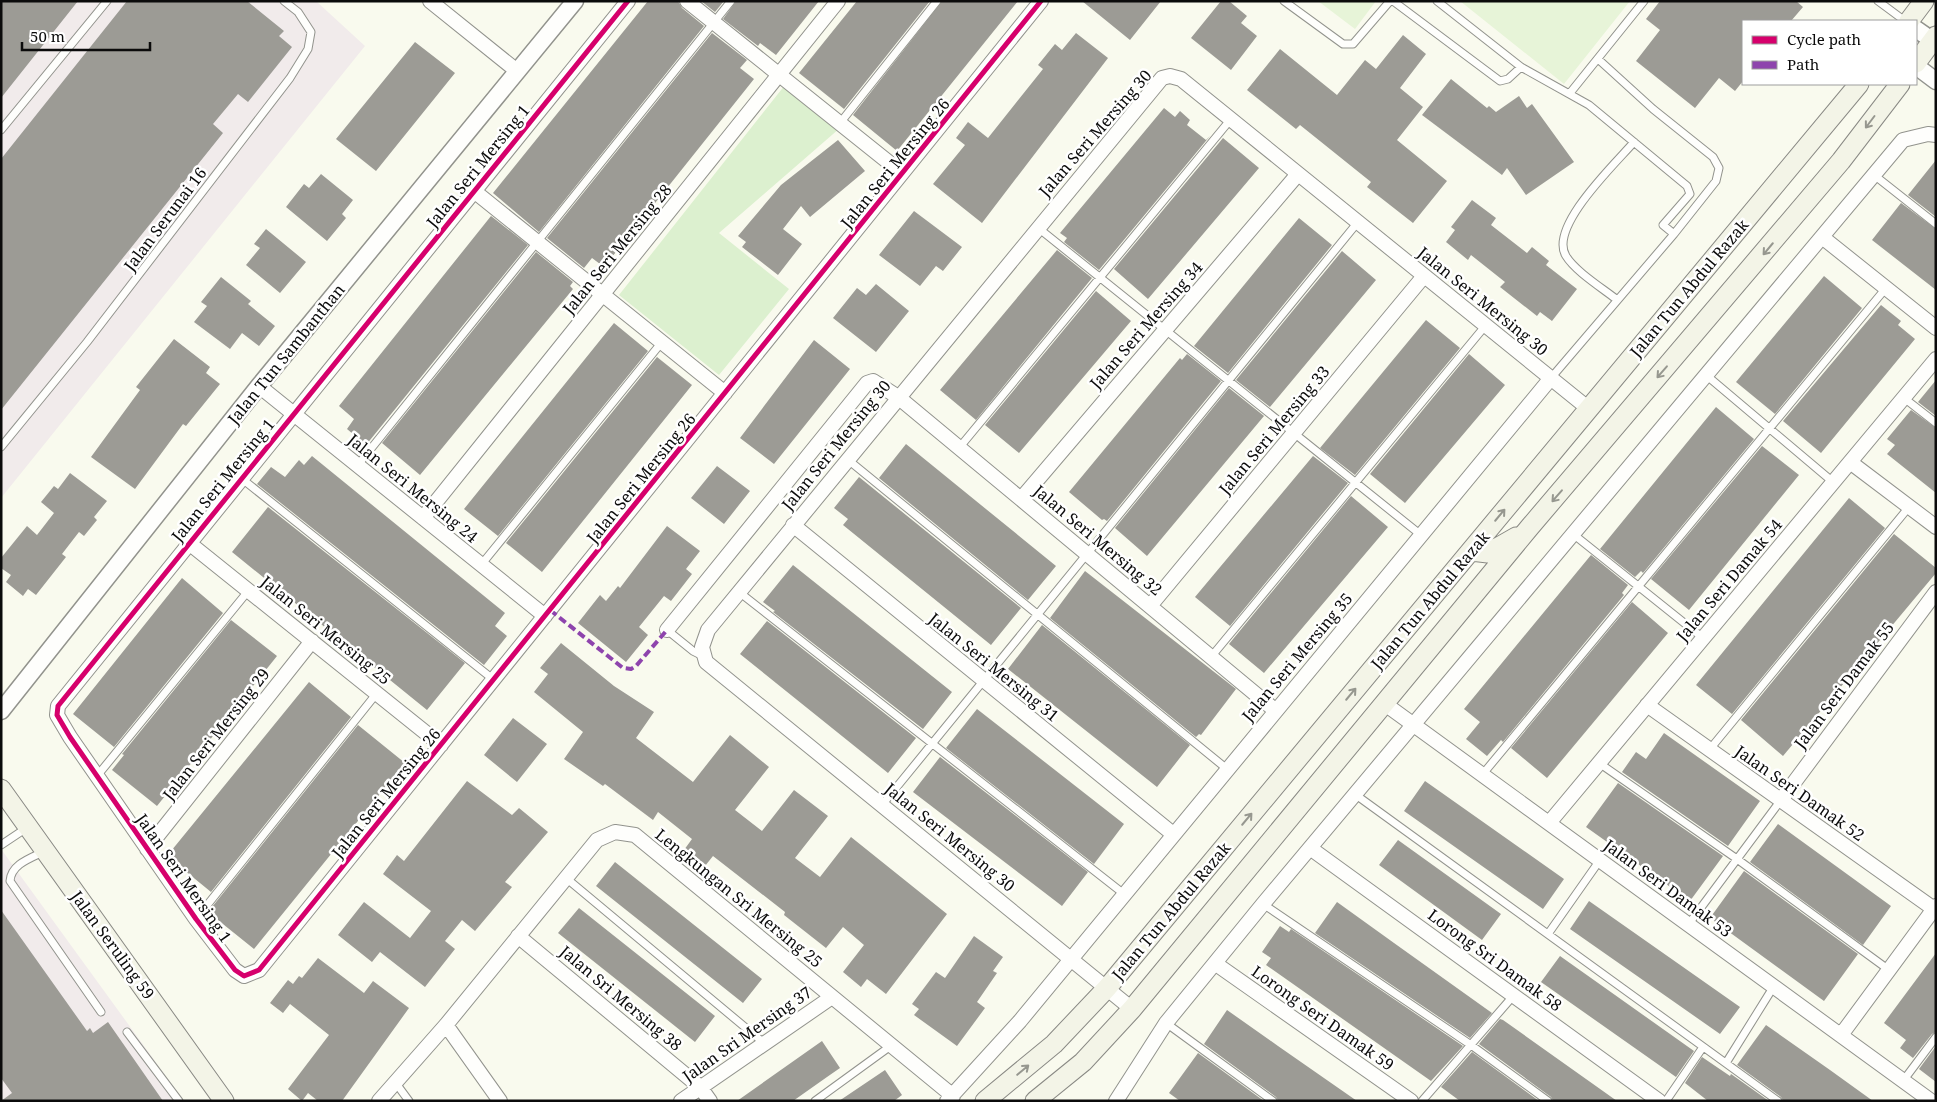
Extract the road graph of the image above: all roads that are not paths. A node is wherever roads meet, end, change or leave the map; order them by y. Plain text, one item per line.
1 (108, 1) edge
2 (284, 1) edge
3 (430, 1) edge
4 (575, 1) edge
5 (628, 1) edge
6 (687, 1) edge
7 (731, 1) edge
8 (838, 1) edge
9 (937, 1) edge
10 (1041, 1) edge
11 (1284, 1) edge
12 (1391, 1) edge
13 (1437, 1) edge
14 (1644, 1) edge
15 (1878, 1) edge
16 (1924, 1) edge
17 (1904, 20) edge
18 (1910, 20) edge
19 (714, 22) junction
20 (1917, 30) edge
21 (1935, 40) edge
22 (1598, 59) junction
23 (1917, 63) edge
24 (1917, 65) edge
25 (1521, 67) junction
26 (517, 71) junction
27 (779, 75) junction
28 (1936, 82) edge
29 (1858, 85) edge
30 (1899, 85) edge
31 (1570, 93) junction
32 (1231, 119) junction
33 (840, 123) junction
34 (1, 130) edge
35 (1936, 136) edge
36 (1634, 142) junction
37 (902, 173) junction
38 (1298, 174) junction
39 (1874, 175) junction
40 (474, 191) junction
41 (1358, 222) junction
42 (1936, 224) edge
43 (1037, 227) junction
44 (1674, 234) junction
45 (1822, 237) junction
46 (538, 242) junction
47 (1424, 276) junction
48 (1100, 278) junction
49 (1886, 288) junction
50 (603, 294) junction
51 (1616, 299) junction
52 (1486, 325) junction
53 (1936, 328) edge
54 (1165, 330) junction
55 (662, 342) junction
56 (1936, 359) edge
57 (1706, 376) junction
58 (1551, 378) junction
59 (1228, 380) junction
60 (259, 386) junction
61 (725, 393) junction
62 (898, 397) junction
63 (1904, 398) junction
64 (283, 406) junction
65 (1589, 408) junction
66 (1936, 423) edge
67 (1769, 428) junction
68 (1294, 433) junction
69 (1, 447) edge
70 (959, 448) junction
71 (847, 459) junction
72 (1850, 462) junction
73 (357, 466) junction
74 (241, 478) junction
75 (1356, 482) junction
76 (1833, 482) junction
77 (1021, 499) junction
78 (1909, 507) junction
79 (423, 518) junction
80 (793, 525) junction
81 (1936, 527) edge
82 (1529, 528) junction
83 (1573, 534) junction
84 (1421, 535) junction
85 (189, 543) junction
86 (1471, 551) junction
87 (1086, 553) junction
88 (481, 565) junction
89 (1638, 586) junction
90 (249, 590) junction
91 (739, 592) junction
92 (1936, 592) edge
93 (1150, 606) junction
94 (1036, 615) junction
95 (545, 616) junction
96 (667, 630) joint
97 (1703, 638) junction
98 (312, 641) junction
99 (703, 656) junction
100 (1210, 657) junction
101 (494, 680) junction
102 (982, 681) junction
103 (377, 693) junction
104 (1385, 704) junction
105 (1647, 705) junction
106 (1, 711) edge
107 (1276, 711) junction
108 (1413, 725) junction
109 (931, 744) junction
110 (441, 745) junction
111 (1710, 749) junction
112 (1599, 763) junction
113 (1227, 769) junction
114 (1482, 774) junction
115 (97, 776) junction
116 (1, 789) edge
117 (1356, 795) junction
118 (1781, 800) junction
119 (882, 805) junction
120 (1549, 823) junction
121 (28, 826) junction
122 (1173, 834) junction
123 (1, 845) edge
124 (1310, 848) junction
125 (148, 849) junction
126 (46, 851) junction
127 (1737, 859) junction
128 (1600, 860) junction
129 (566, 878) junction
130 (1124, 894) junction
131 (1263, 904) junction
132 (1935, 907) edge
133 (196, 919) junction
134 (1688, 925) junction
135 (1548, 934) junction
136 (518, 936) junction
137 (1071, 959) junction
138 (1216, 964) junction
139 (260, 970) joint
140 (1888, 970) junction
141 (1774, 986) junction
142 (1107, 988) junction
143 (1514, 995) junction
144 (832, 997) junction
145 (1132, 1009) junction
146 (100, 1012) dead end
147 (1166, 1023) junction
148 (446, 1025) junction
149 (127, 1032) dead end
150 (1841, 1035) junction
151 (1936, 1036) edge
152 (764, 1044) junction
153 (1471, 1045) junction
154 (892, 1046) junction
155 (1704, 1047) junction
156 (1726, 1063) junction
157 (1903, 1081) junction
158 (395, 1082) junction
159 (700, 1088) junction
160 (950, 1098) edge
161 (1123, 1098) edge
162 (179, 1101) edge
163 (224, 1101) edge
164 (379, 1101) edge
165 (409, 1101) edge
166 (500, 1101) edge
167 (681, 1101) edge
168 (710, 1101) edge
169 (815, 1101) edge
170 (985, 1101) edge
171 (1035, 1101) edge
172 (1273, 1101) edge
173 (1411, 1101) edge
174 (1422, 1101) edge
175 (1548, 1101) edge
176 (1658, 1101) edge
177 (1666, 1101) edge
178 (1778, 1101) edge
179 (1931, 1101) edge

1 - 34 lane
2 - 69 lane, Jalan Serunai 16
3 - 26 street
4 - 26 street, Jalan Tun Sambanthan
5 - 40 street, Jalan Seri Mersing 1
6 - 19 street
7 - 19 lane
8 - 27 street, Jalan Seri Mersing 28
9 - 33 lane
10 - 37 street, Jalan Seri Mersing 26
11 - 12 lane
12 - 25 lane
13 - 25 lane
14 - 22 lane
15 - 17 lane
16 - 18 main road
19 - 27 street
19 - 46 lane
20 - 21 street
21 - 23 main road
22 - 31 lane
22 - 44 lane
24 - 28 street
25 - 31 lane
26 - 60 street, Jalan Tun Sambanthan
27 - 33 street
27 - 50 street, Jalan Seri Mersing 28
29 - 65 main road, Jalan Tun Abdul Razak
30 -> 82 main road, Jalan Tun Abdul Razak
31 - 36 lane
32 - 38 street, Jalan Seri Mersing 30
32 - 43 street, Jalan Seri Mersing 30
32 - 48 lane
33 - 37 street
35 - 39 street
36 - 44 lane
36 - 51 lane
37 - 61 street, Jalan Seri Mersing 26
38 - 41 street, Jalan Seri Mersing 30
38 - 54 street, Jalan Seri Mersing 34
39 - 42 lane
39 - 45 street
40 - 46 street
40 - 64 street, Jalan Seri Mersing 1
41 - 47 street, Jalan Seri Mersing 30
41 - 59 lane
43 - 48 lane
43 - 62 street, Jalan Seri Mersing 30
44 - 51 lane
45 - 49 street
45 - 57 street
46 - 50 street
46 - 73 lane
47 - 52 street, Jalan Seri Mersing 30
47 - 68 street, Jalan Seri Mersing 33
48 - 54 lane
48 - 70 lane
49 - 53 street
49 - 67 lane
50 - 55 street
50 - 79 street, Jalan Seri Mersing 28
51 - 58 lane
52 - 58 street, Jalan Seri Mersing 30
52 - 75 lane
54 - 59 lane
54 - 77 street, Jalan Seri Mersing 34
55 - 61 street
55 - 88 lane
56 - 63 street, Jalan Seri Damak 54
57 - 67 lane
57 - 83 street
58 - 65 street, Jalan Seri Mersing 30
58 - 84 street, Jalan Seri Mersing 35
59 - 68 lane
59 - 87 lane
60 - 64 street, Jalan Seri Mersing 24
60 - 106 street, Jalan Tun Sambanthan
61 - 95 street, Jalan Seri Mersing 26
62 - 70 street, Jalan Seri Mersing 32
62 - 71 street, Jalan Seri Mersing 30
62 - 96 street, Jalan Seri Mersing 32
63 - 66 lane
63 - 72 street, Jalan Seri Damak 54
64 - 73 street, Jalan Seri Mersing 24
64 - 74 street, Jalan Seri Mersing 1
86 -> 65 main road, Jalan Tun Abdul Razak
67 - 76 lane
67 - 89 lane
68 - 75 lane
68 - 93 street, Jalan Seri Mersing 33
70 - 77 street, Jalan Seri Mersing 32
71 - 80 street, Jalan Seri Mersing 30
71 - 94 lane
72 - 76 street, Jalan Seri Damak 54
72 - 78 street
73 - 79 street, Jalan Seri Mersing 24
74 - 85 street, Jalan Seri Mersing 1
74 - 101 lane
75 - 84 lane
75 - 100 lane
76 - 97 street, Jalan Seri Damak 54
77 - 87 street, Jalan Seri Mersing 32
78 - 81 street
78 - 111 lane
79 - 88 street, Jalan Seri Mersing 24
80 - 91 street, Jalan Seri Mersing 30
80 - 102 street, Jalan Seri Mersing 31
82 - 86 main road
82 - 104 main road, Jalan Tun Abdul Razak
83 - 89 lane
83 - 108 street
84 - 107 street, Jalan Seri Mersing 35
85 - 90 street, Jalan Seri Mersing 25
85 - 115 street, Jalan Seri Mersing 1
142 -> 86 main road, Jalan Tun Abdul Razak
87 - 93 street, Jalan Seri Mersing 32
87 - 94 lane
88 - 95 street, Jalan Seri Mersing 24
89 - 97 lane
89 - 114 lane
90 - 98 street, Jalan Seri Mersing 25
90 - 115 lane
91 - 99 street, Jalan Seri Mersing 30
91 - 109 lane
92 - 118 street, Jalan Seri Damak 55
93 - 100 street, Jalan Seri Mersing 32
94 - 102 lane
94 - 113 lane
95 - 101 street, Jalan Seri Mersing 26
96 - 99 lane
97 - 105 street, Jalan Seri Damak 54
98 - 103 street, Jalan Seri Mersing 25
98 - 125 street, Jalan Seri Mersing 29
99 - 119 street, Jalan Seri Mersing 30
100 - 107 street, Jalan Seri Mersing 32
101 - 110 street, Jalan Seri Mersing 26
102 - 109 lane
102 - 122 street, Jalan Seri Mersing 31
103 - 110 street, Jalan Seri Mersing 25
103 - 133 lane
104 - 108 street, Jalan Seri Damak 53
104 - 145 main road, Jalan Tun Abdul Razak
105 - 111 street, Jalan Seri Damak 52
105 - 112 street, Jalan Seri Damak 54
107 - 113 street, Jalan Seri Mersing 35
108 - 114 street, Jalan Seri Damak 53
108 - 117 street
109 - 119 lane
109 - 130 lane
110 - 139 street, Jalan Seri Mersing 26
111 - 118 street, Jalan Seri Damak 52
112 - 120 street, Jalan Seri Damak 54
112 - 127 lane
113 - 122 street, Jalan Seri Mersing 35
114 - 120 street, Jalan Seri Damak 53
115 - 125 street, Jalan Seri Mersing 1
116 - 121 main road, Jalan Seruling 59
117 - 124 street
117 - 135 lane
118 - 127 lane
118 - 132 street, Jalan Seri Damak 52
119 - 137 street, Jalan Seri Mersing 30
120 - 128 street, Jalan Seri Damak 53
121 - 123 lane
121 - 126 main road, Jalan Seruling 59
122 - 130 street, Jalan Seri Mersing 35
124 - 131 street
124 - 143 street, Lorong Sri Damak 58
125 - 133 street, Jalan Seri Mersing 1
126 - 146 lane
126 - 163 main road, Jalan Seruling 59
127 - 134 lane
127 - 140 lane
128 - 134 street, Jalan Seri Damak 53
128 - 135 lane
129 - 136 street, Lengkungan Sri Mersing 25
129 - 144 street, Lengkungan Sri Mersing 25
129 - 152 lane
130 - 137 street, Jalan Seri Mersing 35
131 - 138 street
131 - 153 lane
132 - 140 street
133 - 139 street, Jalan Seri Mersing 1
134 - 141 street, Jalan Seri Damak 53
135 - 155 lane
136 - 148 street, Lengkungan Sri Mersing 25
136 - 159 street, Jalan Sri Mersing 38
137 - 142 street, Jalan Seri Mersing 30
137 - 160 street, Lengkungan Sri Mersing 25
138 - 147 street
138 - 173 street, Lorong Seri Damak 59
140 - 150 street
141 - 150 street, Jalan Seri Damak 53
141 - 156 lane
142 - 145 street, Jalan Seri Mersing 30
170 -> 142 main road, Jalan Tun Abdul Razak
143 - 153 lane
143 - 176 street, Lorong Sri Damak 58
144 - 152 street, Jalan Sri Mersing 37
144 - 154 street, Lengkungan Sri Mersing 25
145 - 171 main road, Jalan Tun Abdul Razak
147 - 161 street
147 - 172 lane
148 - 158 street, Lengkungan Sri Mersing 25
148 - 166 street
149 - 162 lane
150 - 157 street, Jalan Seri Damak 53
151 - 157 lane
152 - 159 street, Jalan Sri Mersing 37
153 - 174 lane
153 - 175 lane
154 - 160 street, Lengkungan Sri Mersing 25
154 - 169 lane
155 - 156 lane
155 - 177 lane
156 - 178 lane
157 - 179 street, Jalan Seri Damak 53
158 - 164 street, Lengkungan Sri Mersing 25
158 - 165 lane
159 - 167 street, Jalan Sri Mersing 37
159 - 168 street, Jalan Sri Mersing 38

